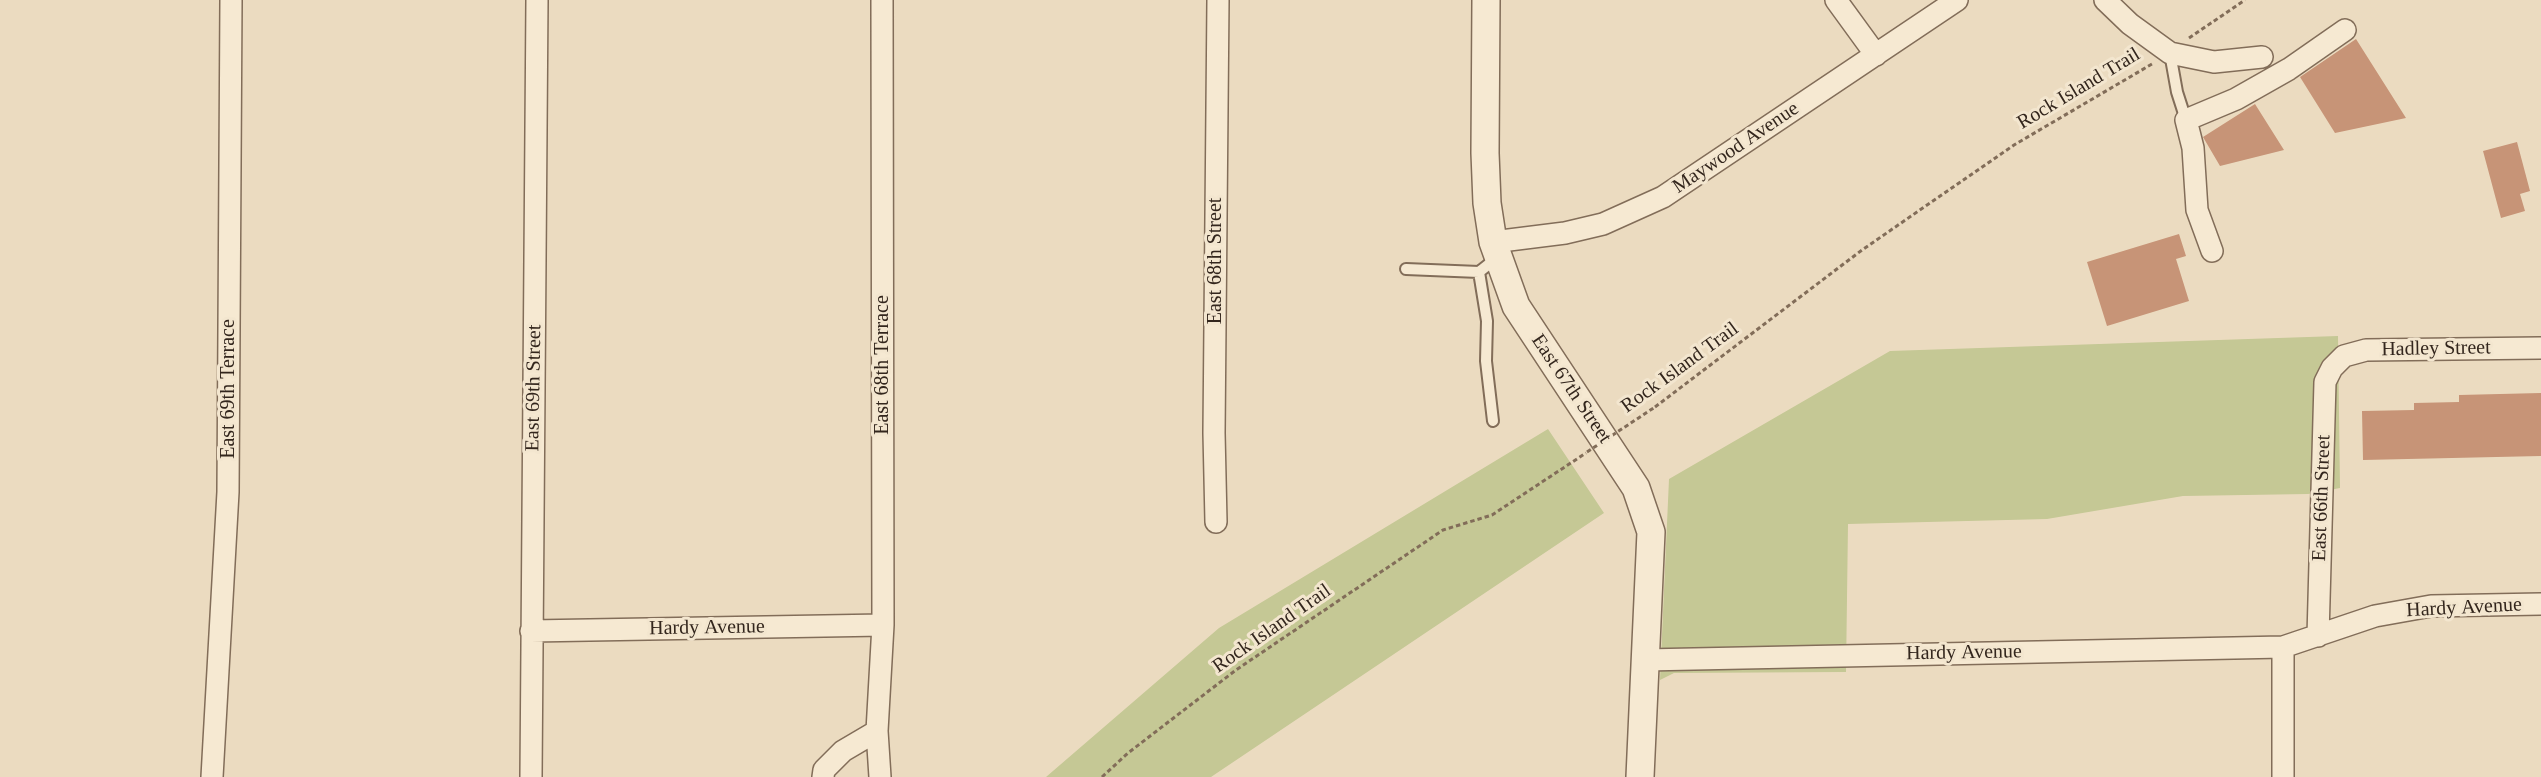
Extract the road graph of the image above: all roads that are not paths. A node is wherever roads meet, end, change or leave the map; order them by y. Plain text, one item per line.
1 (231, 0) edge
2 (537, 0) edge
3 (882, 0) edge
4 (1218, 0) edge
5 (1486, 0) edge
6 (1836, 0) edge
7 (1957, 0) edge
8 (2104, 0) edge
9 (2345, 30) dead end
10 (2169, 53) junction
11 (1876, 55) junction
12 (2262, 57) dead end
13 (2186, 120) junction
14 (2212, 251) dead end
15 (1490, 257) junction
16 (1406, 269) dead end
17 (2541, 348) edge
18 (2336, 364) joint
19 (1493, 421) dead end
20 (1216, 522) dead end
21 (2541, 604) edge
22 (883, 625) junction
23 (531, 631) junction
24 (2318, 636) junction
25 (2283, 647) junction
26 (1645, 660) junction
27 (877, 730) junction
28 (212, 777) edge
29 (531, 777) edge
30 (823, 777) edge
31 (880, 777) edge
32 (1640, 777) edge
33 (2283, 777) edge

1 - 28 street, East 69th Terrace
2 - 23 street, East 69th Street
3 - 22 street, East 68th Terrace
4 - 20 street, East 68th Street
5 - 15 street, East 67th Street
6 - 11 street
7 - 11 street, Maywood Avenue
8 - 10 street
9 - 13 street
10 - 12 street
10 - 13 lane
11 - 15 street, Maywood Avenue
13 - 14 street
15 - 16 lane
15 - 19 lane
15 - 26 street, East 67th Street
17 - 18 street, Hadley Street
18 - 24 street, East 66th Street
21 - 24 street, Hardy Avenue
22 - 23 street, Hardy Avenue
22 - 27 street, East 68th Terrace
23 - 29 street, East 69th Street
24 - 25 street, Hardy Avenue
25 - 26 street, Hardy Avenue
25 - 33 street
26 - 32 street, East 67th Street
27 - 30 street
27 - 31 street, East 68th Terrace

